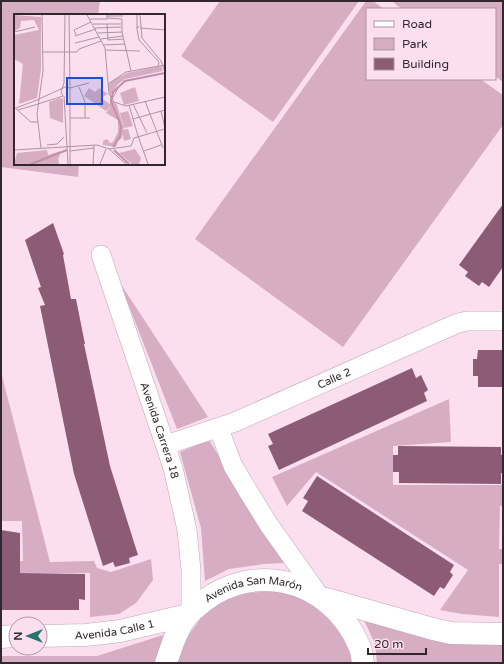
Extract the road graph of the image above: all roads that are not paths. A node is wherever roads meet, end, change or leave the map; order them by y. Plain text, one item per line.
1 (101, 256) dead end
2 (503, 321) edge
3 (219, 428) junction
4 (166, 445) junction
5 (321, 596) junction
6 (190, 613) junction
7 (503, 634) edge
8 (48, 636) edge
9 (166, 663) edge
10 (363, 663) edge

1 - 4 street, Avenida Carrera 18
2 - 3 street, Calle 2
3 - 4 street, Calle 2
3 - 5 street
4 - 6 street, Avenida Carrera 18
5 - 6 main road, Avenida San Marón
5 - 7 main road
5 - 10 main road
6 - 8 main road, Avenida Calle 1
6 - 9 main road

